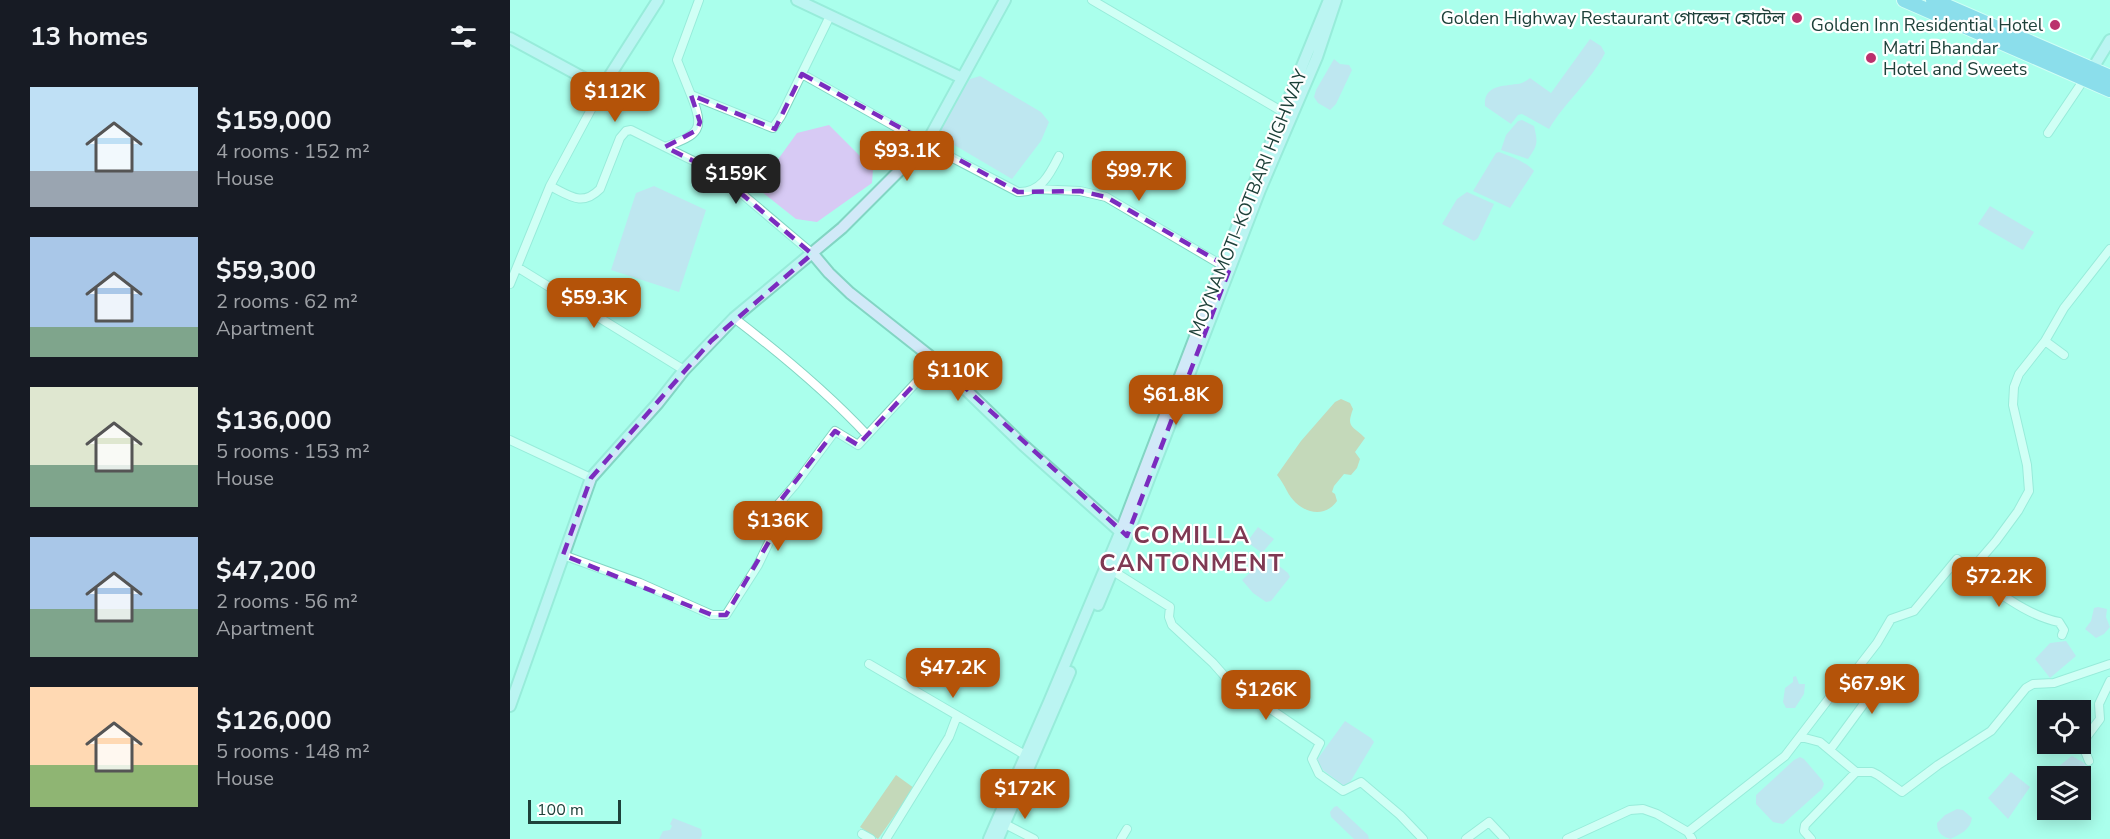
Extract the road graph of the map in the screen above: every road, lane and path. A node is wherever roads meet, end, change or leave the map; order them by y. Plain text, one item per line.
1 (699, 0) edge
2 (796, 0) edge
3 (1005, 0) edge
4 (1092, 0) edge
5 (1329, 0) edge
6 (1336, 0) edge
7 (1904, 0) edge
8 (1933, 0) edge
9 (654, 1) edge
10 (830, 16) junction
11 (510, 38) edge
12 (2110, 40) edge
13 (2089, 73) junction
14 (802, 74) junction
15 (2110, 77) edge
16 (962, 78) junction
17 (602, 84) junction
18 (2110, 90) edge
19 (691, 95) junction
20 (1283, 112) junction
21 (2048, 133) dead end
22 (926, 144) junction
23 (665, 147) junction
24 (1059, 156) dead end
25 (550, 186) junction
26 (1035, 189) junction
27 (2110, 249) edge
28 (813, 254) junction
29 (517, 267) junction
30 (1226, 267) junction
31 (510, 284) edge
32 (734, 318) junction
33 (2044, 342) junction
34 (2064, 355) dead end
35 (936, 361) junction
36 (684, 370) junction
37 (867, 435) junction
38 (510, 440) edge
39 (591, 478) junction
40 (1123, 535) junction
41 (563, 555) junction
42 (1113, 570) junction
43 (1971, 570) junction
44 (2062, 635) dead end
45 (869, 664) dead end
46 (2110, 664) edge
47 (1850, 678) junction
48 (2110, 681) edge
49 (510, 706) edge
50 (957, 716) junction
51 (1801, 737) junction
52 (1830, 750) junction
53 (1025, 755) junction
54 (2089, 761) dead end
55 (1856, 772) junction
56 (1005, 824) junction
57 (1128, 829) dead end
58 (862, 834) dead end
59 (1690, 836) edge
60 (871, 839) edge
61 (886, 839) edge
62 (989, 839) edge
63 (998, 839) edge
64 (1034, 839) edge
65 (1122, 839) edge
66 (1424, 839) edge
67 (1466, 839) edge
68 (1505, 839) edge
69 (1567, 839) edge
70 (1811, 839) edge

1 - 19 street
2 - 10 main road
3 - 16 main road
4 - 20 street
5 - 20 main road, MOYNAMOTI–KOTBARI HIGHWAY
6 - 30 main road, MOYNAMOTI–KOTBARI HIGHWAY
7 - 13 highway
8 - 13 highway
9 - 17 main road
10 - 14 street
10 - 16 main road
11 - 17 main road
12 - 13 main road
13 - 15 highway
13 - 18 highway
13 - 21 street
14 - 19 street
14 - 22 street
16 - 22 main road
17 - 25 street
19 - 23 street
20 - 30 main road, MOYNAMOTI–KOTBARI HIGHWAY
22 - 26 street
22 - 28 main road
23 - 25 street
23 - 28 street
24 - 26 street
25 - 29 street
26 - 30 street
27 - 33 street
28 - 32 main road
28 - 35 main road
29 - 31 street
29 - 36 street
30 - 40 main road, MOYNAMOTI–KOTBARI HIGHWAY
32 - 36 main road
32 - 37 street
33 - 34 street
33 - 43 street
35 - 37 street
35 - 40 main road
36 - 39 main road
37 - 41 street
38 - 39 street
39 - 41 main road
40 - 42 main road, MOYNAMOTI–KOTBARI HIGHWAY
40 - 53 main road, MOYNAMOTI–KOTBARI HIGHWAY
41 - 49 main road
42 - 56 main road, MOYNAMOTI–KOTBARI HIGHWAY
42 - 66 street
43 - 44 street
43 - 47 street
45 - 50 street
46 - 55 street
47 - 51 street
47 - 52 street
48 - 54 street
50 - 53 street
50 - 61 street
51 - 52 street
51 - 59 street
52 - 55 street
53 - 62 main road, MOYNAMOTI–KOTBARI HIGHWAY
55 - 70 street
56 - 63 main road, MOYNAMOTI–KOTBARI HIGHWAY
56 - 64 street
57 - 65 street
58 - 60 street
59 - 69 street
67 - 68 street

